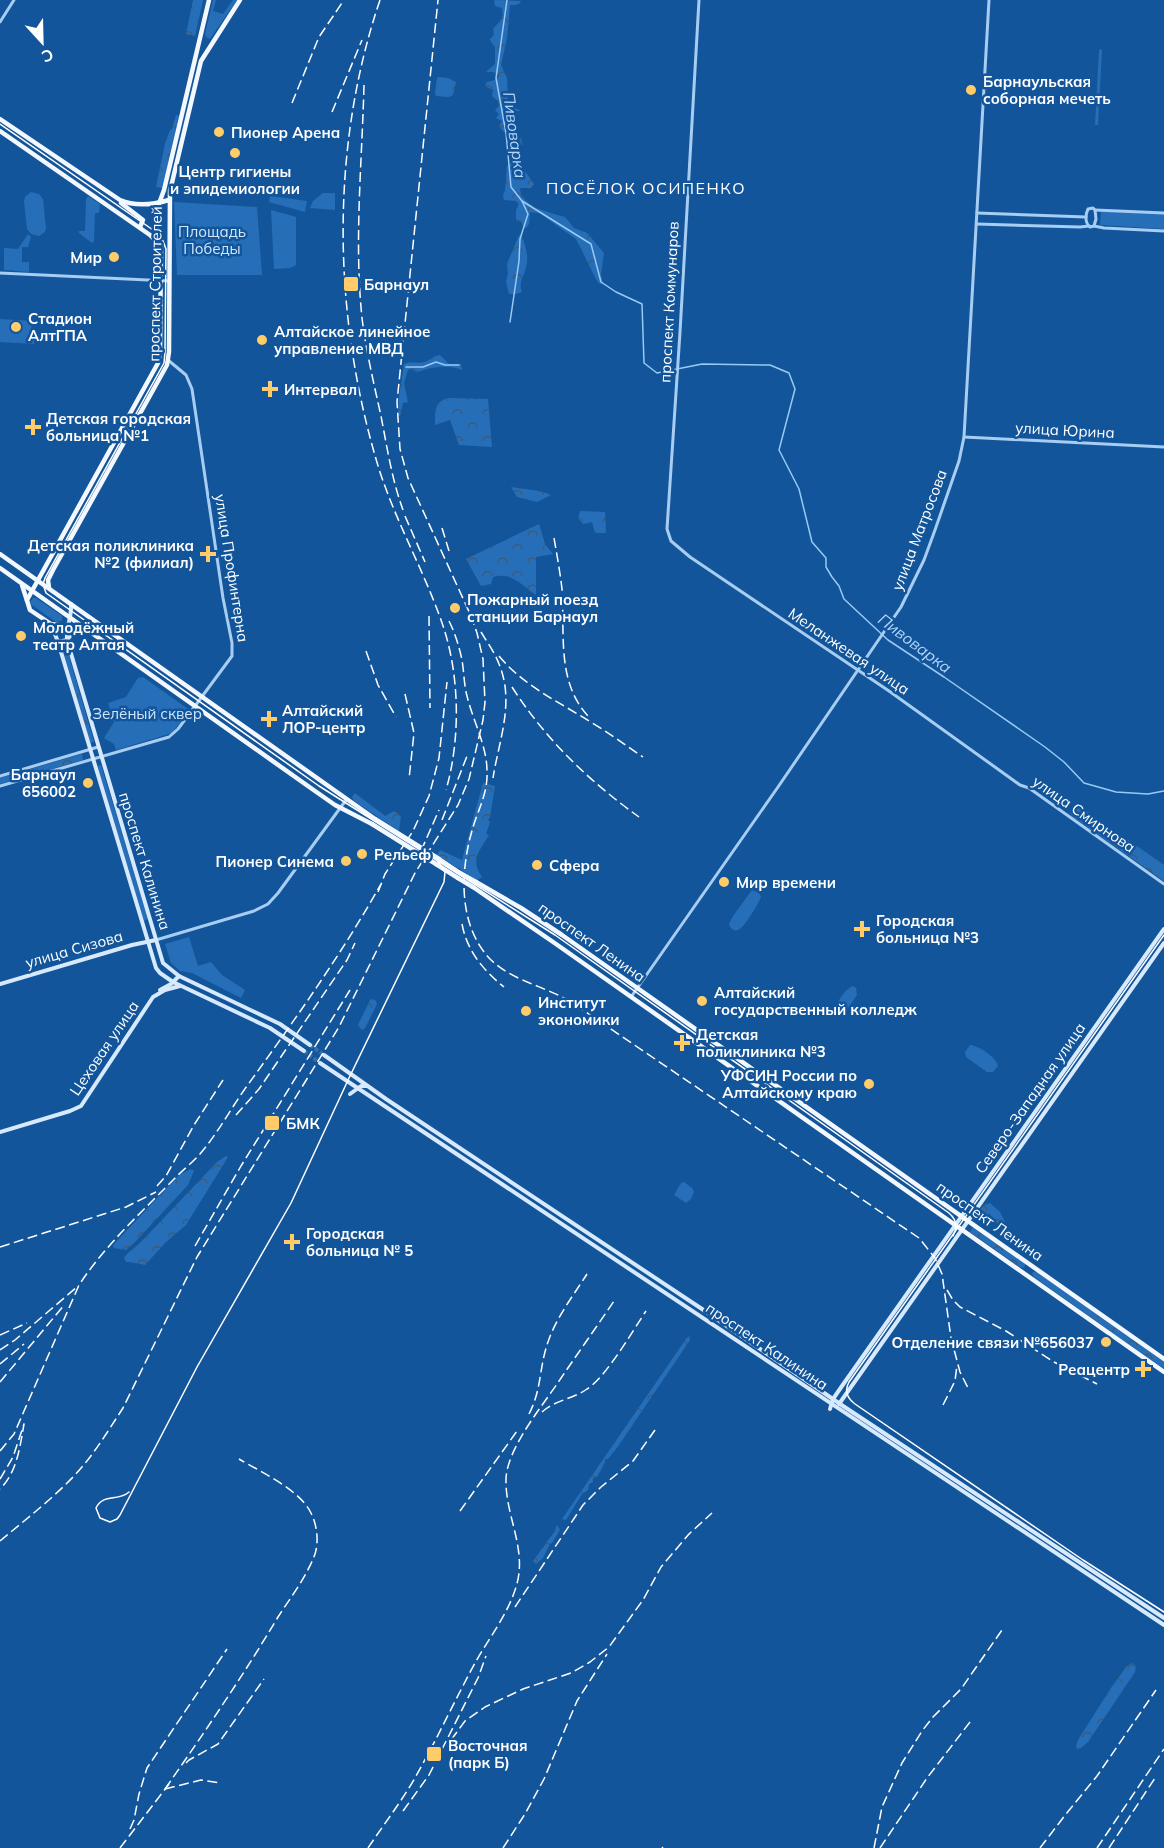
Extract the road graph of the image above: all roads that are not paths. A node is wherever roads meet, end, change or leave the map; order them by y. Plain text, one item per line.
1 (14, 0) edge
2 (209, 0) edge
3 (240, 0) edge
4 (699, 0) edge
5 (989, 0) edge
6 (0, 21) edge
7 (200, 36) junction
8 (212, 43) junction
9 (0, 119) edge
10 (0, 131) edge
11 (111, 196) junction
12 (169, 200) junction
13 (159, 203) junction
14 (1095, 210) junction
15 (977, 213) junction
16 (1164, 213) edge
17 (1086, 217) junction
18 (977, 224) junction
19 (1089, 226) junction
20 (1094, 226) junction
21 (140, 227) junction
22 (169, 231) junction
23 (1164, 231) edge
24 (150, 234) junction
25 (159, 238) junction
26 (161, 249) junction
27 (0, 273) edge
28 (161, 280) junction
29 (169, 281) junction
30 (168, 360) junction
31 (132, 413) junction
32 (139, 417) junction
33 (964, 437) junction
34 (1164, 447) edge
35 (667, 534) joint
36 (0, 554) edge
37 (0, 568) edge
38 (27, 573) junction
39 (38, 581) junction
40 (20, 583) junction
41 (49, 588) junction
42 (32, 591) junction
43 (27, 600) junction
44 (71, 604) junction
45 (70, 618) junction
46 (51, 624) junction
47 (67, 628) junction
48 (84, 629) junction
49 (66, 640) junction
50 (58, 642) junction
51 (858, 671) junction
52 (202, 697) junction
53 (195, 706) junction
54 (98, 747) junction
55 (90, 750) junction
56 (101, 756) junction
57 (92, 759) junction
58 (0, 776) edge
59 (1020, 785) joint
60 (0, 786) edge
61 (346, 800) junction
62 (341, 807) junction
63 (373, 821) junction
64 (1164, 884) edge
65 (474, 885) junction
66 (1164, 929) edge
67 (557, 932) junction
68 (156, 940) junction
69 (551, 940) junction
70 (147, 941) junction
71 (1164, 943) edge
72 (179, 976) junction
73 (186, 979) junction
74 (173, 982) junction
75 (0, 984) edge
76 (181, 985) junction
77 (638, 988) junction
78 (156, 994) junction
79 (631, 997) junction
80 (310, 1045) tunnel mouth
81 (304, 1051) tunnel mouth
82 (324, 1055) tunnel mouth
83 (320, 1063) tunnel mouth
84 (754, 1070) junction
85 (748, 1079) junction
86 (367, 1086) junction
87 (356, 1088) junction
88 (350, 1094) dead end
89 (0, 1132) edge
90 (911, 1180) junction
91 (904, 1189) junction
92 (961, 1216) junction
93 (968, 1220) junction
94 (955, 1225) junction
95 (962, 1229) junction
96 (626, 1263) junction
97 (1031, 1265) junction
98 (924, 1269) junction
99 (931, 1273) junction
100 (1025, 1274) junction
101 (892, 1314) junction
102 (899, 1319) junction
103 (724, 1324) junction
104 (720, 1328) junction
105 (1164, 1359) edge
106 (1164, 1372) edge
107 (835, 1403) junction
108 (1080, 1563) junction
109 (1078, 1568) junction
110 (1159, 1615) junction
111 (1164, 1618) edge
112 (1156, 1620) junction
113 (1164, 1625) edge

1 - 6 street
2 - 7 main road, проспект Строителей
3 - 8 main road, проспект Строителей
4 - 35 street, проспект Коммунаров
5 - 15 street, улица Матросова
7 - 8 main road
7 - 13 main road, проспект Строителей
8 - 12 main road, проспект Строителей
9 - 11 main road
10 - 21 main road
11 - 13 main road
11 - 21 main road
12 - 13 main road
12 - 22 main road, проспект Строителей
13 - 25 main road, проспект Строителей
14 - 16 street
14 - 17 street
14 - 20 street
15 - 17 street
15 - 18 street, улица Матросова
17 - 19 street
18 - 19 street
18 - 33 street, улица Матросова
19 - 20 street
20 - 23 street
21 - 24 main road
22 - 25 main road
22 - 29 main road, проспект Строителей
24 - 25 main road
24 - 26 main road
25 - 26 main road, проспект Строителей
26 - 28 main road, проспект Строителей
27 - 28 street
28 - 29 street
28 - 31 main road, проспект Строителей
29 - 30 main road, проспект Строителей
30 - 32 main road, проспект Строителей
30 - 52 street, улица Профинтерна
31 - 32 main road
31 - 39 main road, проспект Строителей
32 - 41 main road, проспект Строителей
33 - 34 street, улица Юрина
33 - 51 street, улица Матросова
35 - 51 street, Меланжевая улица
36 - 38 main road, проспект Ленина
37 - 40 main road, проспект Ленина
38 - 39 main road, проспект Ленина
38 - 40 main road
39 - 41 main road, проспект Ленина
39 - 42 main road, проспект Строителей
40 - 42 main road, проспект Ленина
40 - 43 main road
41 - 44 main road, проспект Ленина
42 - 43 main road, проспект Строителей
42 - 45 main road, проспект Ленина
43 - 46 main road
44 - 45 main road, проспект Калинина
44 - 52 main road, проспект Ленина
45 - 47 main road, проспект Калинина
45 - 48 main road, проспект Ленина
46 - 47 main road
46 - 50 main road, проспект Калинина
47 - 48 main road
47 - 49 main road, проспект Калинина
48 - 49 main road
48 - 53 main road, проспект Ленина
49 - 50 main road
49 - 54 main road, проспект Калинина
50 - 55 main road, проспект Калинина
51 - 59 street, Меланжевая улица
51 - 77 street, улица Матросова
52 - 53 street, улица Профинтерна
52 - 61 main road, проспект Ленина
53 - 56 street, улица Профинтерна
53 - 62 main road, проспект Ленина
54 - 55 street
54 - 56 main road, проспект Калинина
55 - 57 main road, проспект Калинина
55 - 58 street
56 - 57 street, улица Профинтерна
56 - 68 main road, проспект Калинина
57 - 60 street, улица Профинтерна
57 - 70 main road, проспект Калинина
59 - 64 street, улица Смирнова
61 - 62 street
61 - 63 main road, проспект Ленина
62 - 63 main road, проспект Ленина
62 - 68 street
63 - 65 main road, проспект Ленина, bridge
65 - 67 main road, проспект Ленина
65 - 69 main road, проспект Ленина
66 - 92 main road, Северо-Западная улица
67 - 69 main road
67 - 77 main road, проспект Ленина
68 - 70 main road, улица Сизова
68 - 72 main road, проспект Калинина
69 - 79 main road, проспект Ленина
70 - 74 main road, проспект Калинина
70 - 75 main road, улица Сизова
71 - 93 main road, Северо-Западная улица
72 - 73 main road, проспект Калинина
72 - 74 main road, Цеховая улица
73 - 76 main road
73 - 80 main road, проспект Калинина
74 - 76 main road, проспект Калинина
74 - 78 main road, Цеховая улица
76 - 78 main road, Цеховая улица
76 - 81 main road, проспект Калинина
77 - 79 street, улица Матросова
77 - 84 main road, проспект Ленина
78 - 89 main road, Цеховая улица
79 - 85 main road, проспект Ленина
82 - 86 main road, проспект Калинина
83 - 87 main road, проспект Калинина
84 - 85 main road
84 - 90 main road, проспект Ленина
85 - 91 main road, проспект Ленина
86 - 87 main road
86 - 96 main road, проспект Калинина
87 - 88 main road
87 - 96 main road, проспект Калинина
90 - 91 main road
90 - 92 main road, проспект Ленина
91 - 94 main road, проспект Ленина
92 - 93 main road, проспект Ленина
92 - 94 main road, Северо-Западная улица
93 - 95 main road, Северо-Западная улица
93 - 97 main road, проспект Ленина
94 - 95 main road, проспект Ленина
94 - 98 main road, Северо-Западная улица
95 - 99 main road, Северо-Западная улица
95 - 100 main road, проспект Ленина
96 - 103 main road, проспект Калинина
96 - 104 main road, проспект Калинина
97 - 100 main road
97 - 105 main road, проспект Ленина
98 - 99 main road
98 - 101 main road, Северо-Западная улица
99 - 102 main road, Северо-Западная улица
100 - 106 main road, проспект Ленина
101 - 102 main road
101 - 107 main road, Северо-Западная улица
102 - 107 main road, Северо-Западная улица
103 - 104 main road
103 - 107 main road, проспект Калинина
104 - 107 main road, проспект Калинина
107 - 108 main road, проспект Калинина
107 - 109 main road, проспект Калинина
108 - 109 main road
108 - 110 main road, проспект Калинина
109 - 112 main road, проспект Калинина
110 - 111 main road, проспект Калинина
110 - 112 main road
112 - 113 main road, проспект Калинина

